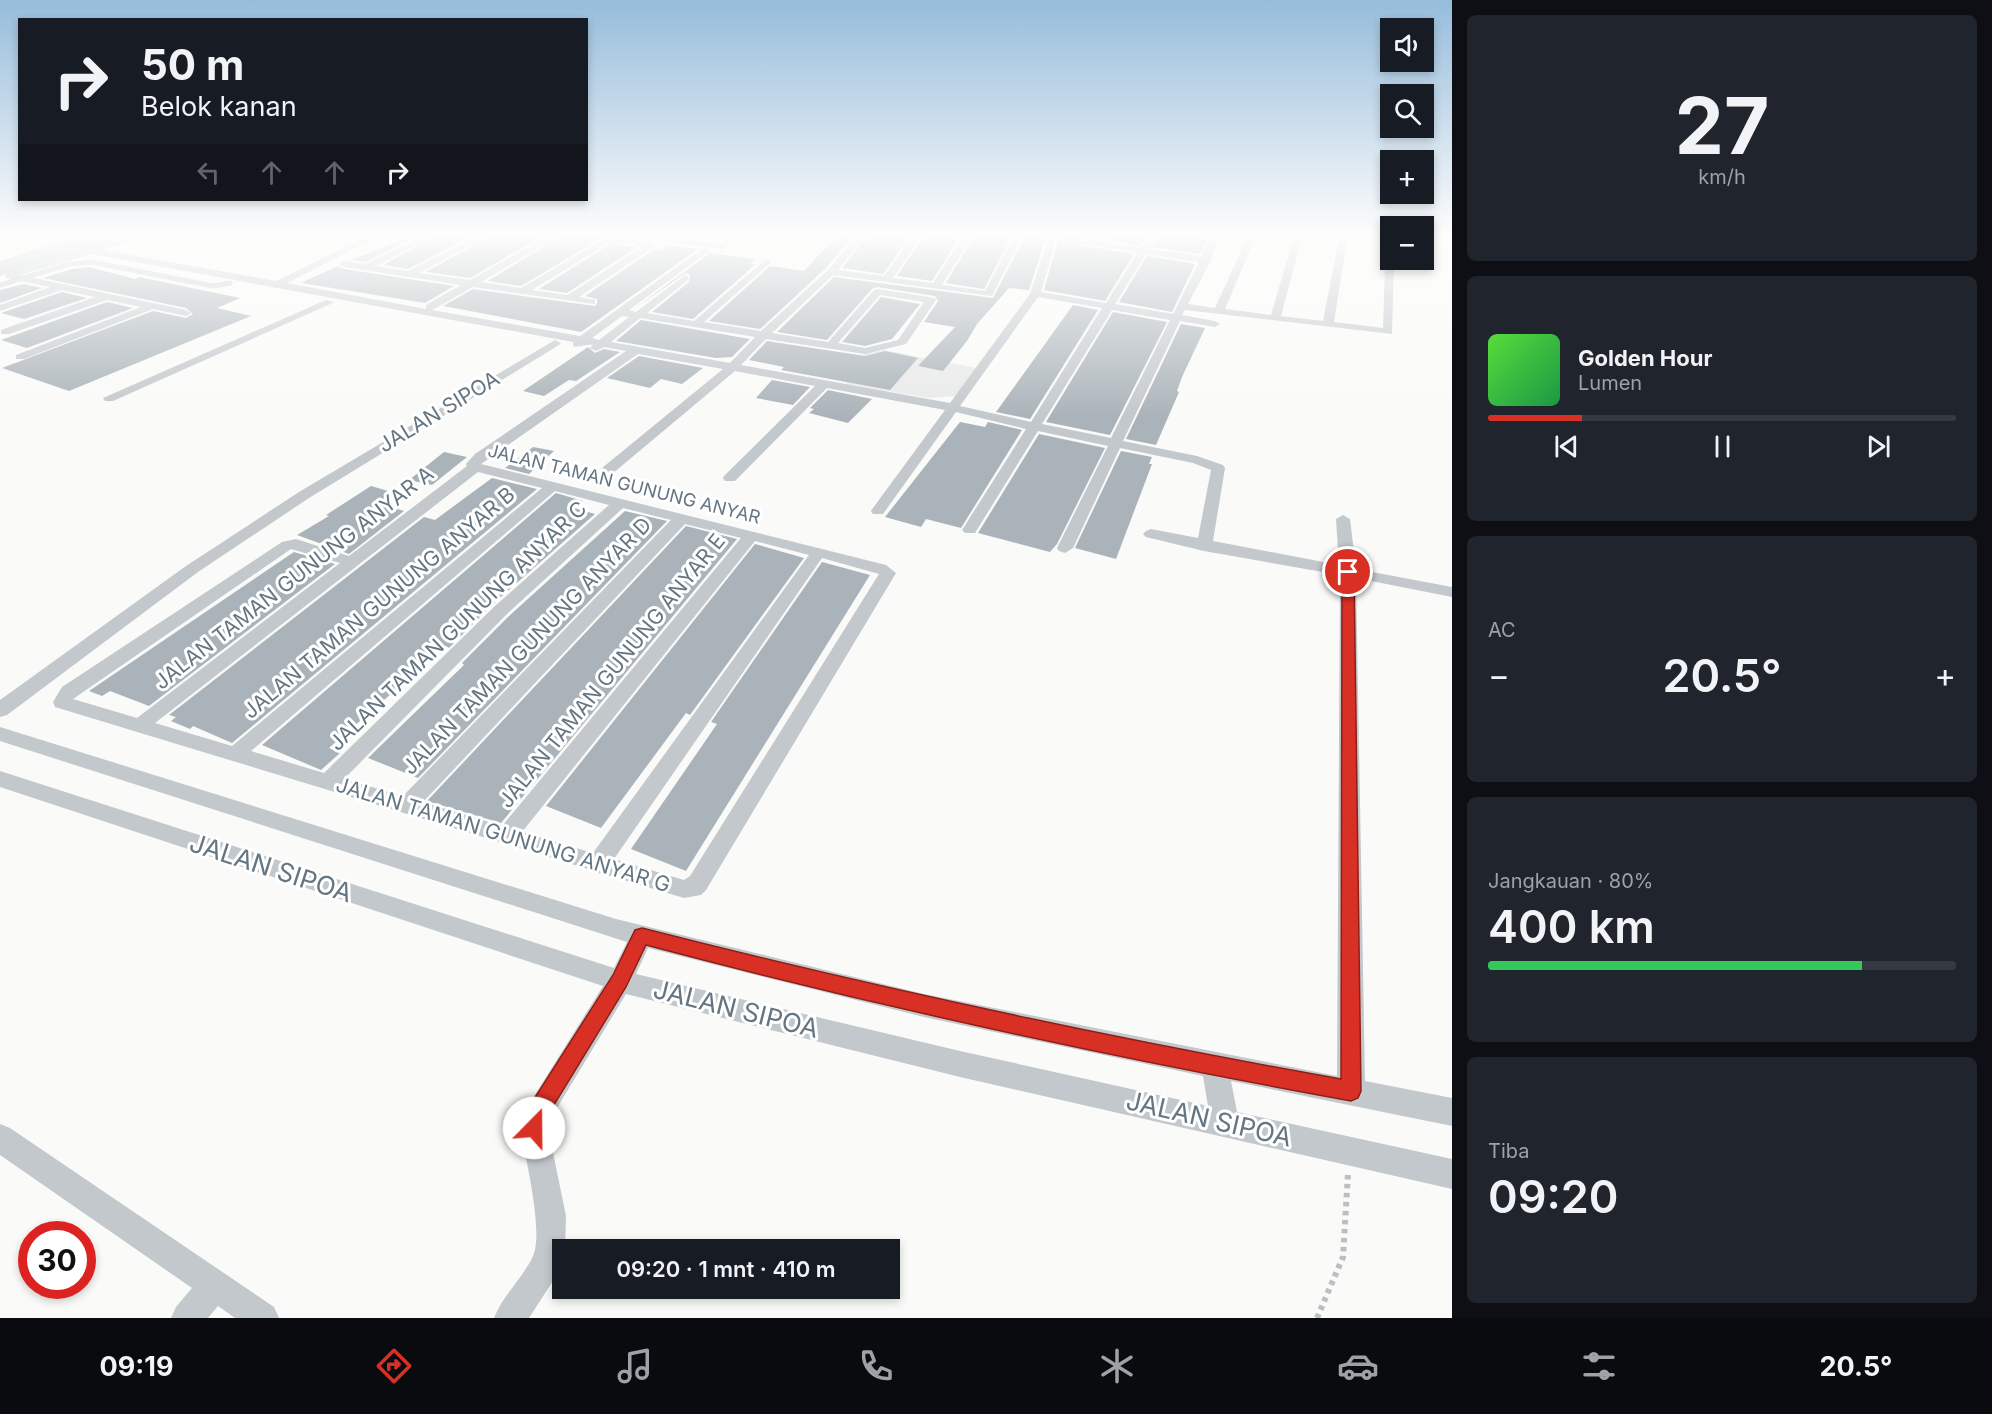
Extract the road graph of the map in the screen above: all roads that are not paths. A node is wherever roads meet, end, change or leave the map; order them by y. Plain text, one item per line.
1 (1035, 294) edge
2 (39, 295) edge
3 (102, 295) edge
4 (288, 295) edge
5 (331, 295) edge
6 (436, 295) edge
7 (453, 295) edge
8 (539, 295) edge
9 (576, 295) edge
10 (644, 295) edge
11 (663, 295) edge
12 (729, 295) edge
13 (807, 295) edge
14 (876, 295) edge
15 (893, 295) edge
16 (1038, 295) edge
17 (1116, 295) edge
18 (1189, 295) edge
19 (1226, 295) edge
20 (1282, 295) edge
21 (1333, 295) edge
22 (1389, 295) edge
23 (109, 296) junction
24 (569, 299) junction
25 (330, 302) junction
26 (591, 302) dead end
27 (380, 303) junction
28 (417, 305) junction
29 (152, 306) junction
30 (1109, 306) junction
31 (430, 307) junction
32 (0, 308) edge
33 (1219, 311) junction
34 (620, 312) junction
35 (1180, 312) junction
36 (186, 313) dead end
37 (636, 315) junction
38 (1275, 318) junction
39 (696, 324) junction
40 (1215, 324) dead end
41 (1328, 325) junction
42 (5, 332) dead end
43 (762, 336) junction
44 (581, 341) junction
45 (605, 341) junction
46 (555, 343) junction
47 (831, 345) junction
48 (591, 350) junction
49 (631, 353) junction
50 (20, 357) dead end
51 (729, 371) junction
52 (820, 388) junction
53 (109, 398) dead end
54 (949, 411) junction
55 (1036, 426) junction
56 (1118, 443) junction
57 (476, 467) junction
58 (607, 471) dead end
59 (730, 478) dead end
60 (554, 485) junction
61 (620, 503) junction
62 (878, 511) dead end
63 (681, 519) junction
64 (1343, 519) dead end
65 (970, 530) dead end
66 (1150, 534) dead end
67 (751, 536) junction
68 (1204, 546) junction
69 (1065, 548) dead end
70 (818, 553) junction
71 (352, 562) junction
72 (1348, 572) junction
73 (888, 573) joint
74 (1452, 592) edge
75 (0, 710) edge
76 (140, 725) junction
77 (0, 734) edge
78 (234, 755) junction
79 (0, 779) edge
80 (327, 783) junction
81 (407, 805) junction
82 (507, 835) junction
83 (597, 865) junction
84 (642, 936) junction
85 (620, 981) junction
86 (1215, 1067) junction
87 (1351, 1091) junction
88 (1452, 1112) edge
89 (1225, 1122) junction
90 (0, 1138) edge
91 (1452, 1174) edge
92 (215, 1286) junction
93 (188, 1318) edge
94 (263, 1318) edge
95 (510, 1318) edge

1 - 54 street
2 - 32 street
3 - 23 street
4 - 25 street
5 - 27 street
6 - 28 street
7 - 31 street
8 - 24 street
9 - 24 street
10 - 34 street
11 - 37 street
12 - 39 street
13 - 43 street
14 - 47 street
15 - 47 street
16 - 30 street
17 - 30 street
18 - 35 street
19 - 33 street
20 - 38 street
21 - 41 street
22 - 41 street
23 - 29 street
23 - 42 street
24 - 26 street
25 - 46 street
25 - 53 street
27 - 28 street
27 - 44 street
28 - 31 street
29 - 36 street
29 - 50 street
30 - 35 street
30 - 55 street
31 - 44 street
33 - 35 street
33 - 38 street
34 - 37 street
34 - 44 street
35 - 40 street
35 - 56 street
37 - 39 street
37 - 45 street
38 - 41 street
39 - 43 street
43 - 47 street
43 - 51 street
44 - 45 street
44 - 46 street
44 - 48 street
45 - 48 street
45 - 49 street
46 - 75 street, JALAN SIPOA
48 - 49 street
49 - 51 street
49 - 57 street, JALAN TAMAN GUNUNG ANYAR
51 - 52 street
51 - 58 street
52 - 54 street
52 - 59 street
54 - 55 street
54 - 62 street
55 - 56 street
55 - 65 street
56 - 68 street
56 - 69 street
57 - 60 street, JALAN TAMAN GUNUNG ANYAR
57 - 71 street, JALAN TAMAN GUNUNG ANYAR A
60 - 61 street, JALAN TAMAN GUNUNG ANYAR
60 - 78 street, JALAN TAMAN GUNUNG ANYAR B
61 - 63 street, JALAN TAMAN GUNUNG ANYAR
61 - 80 street, JALAN TAMAN GUNUNG ANYAR C
63 - 67 street, JALAN TAMAN GUNUNG ANYAR
63 - 81 street, JALAN TAMAN GUNUNG ANYAR D
64 - 72 street
66 - 68 street
67 - 70 street, JALAN TAMAN GUNUNG ANYAR
67 - 82 street, JALAN TAMAN GUNUNG ANYAR E
68 - 72 street
70 - 73 street, JALAN TAMAN GUNUNG ANYAR
70 - 83 street
71 - 76 street, JALAN TAMAN GUNUNG ANYAR A
71 - 76 street, JALAN TAMAN GUNUNG ANYAR G
72 - 74 street
72 - 87 street
73 - 83 street, JALAN TAMAN GUNUNG ANYAR G
76 - 78 street, JALAN TAMAN GUNUNG ANYAR G
77 - 84 street
78 - 80 street, JALAN TAMAN GUNUNG ANYAR G
79 - 85 street, JALAN SIPOA
80 - 81 street, JALAN TAMAN GUNUNG ANYAR G
81 - 82 street, JALAN TAMAN GUNUNG ANYAR G
82 - 83 street, JALAN TAMAN GUNUNG ANYAR G
84 - 85 street
84 - 86 street
85 - 89 street, JALAN SIPOA
85 - 95 street
86 - 87 street
86 - 89 street
87 - 88 street
89 - 91 street, JALAN SIPOA
90 - 92 street
92 - 93 street
92 - 94 street

